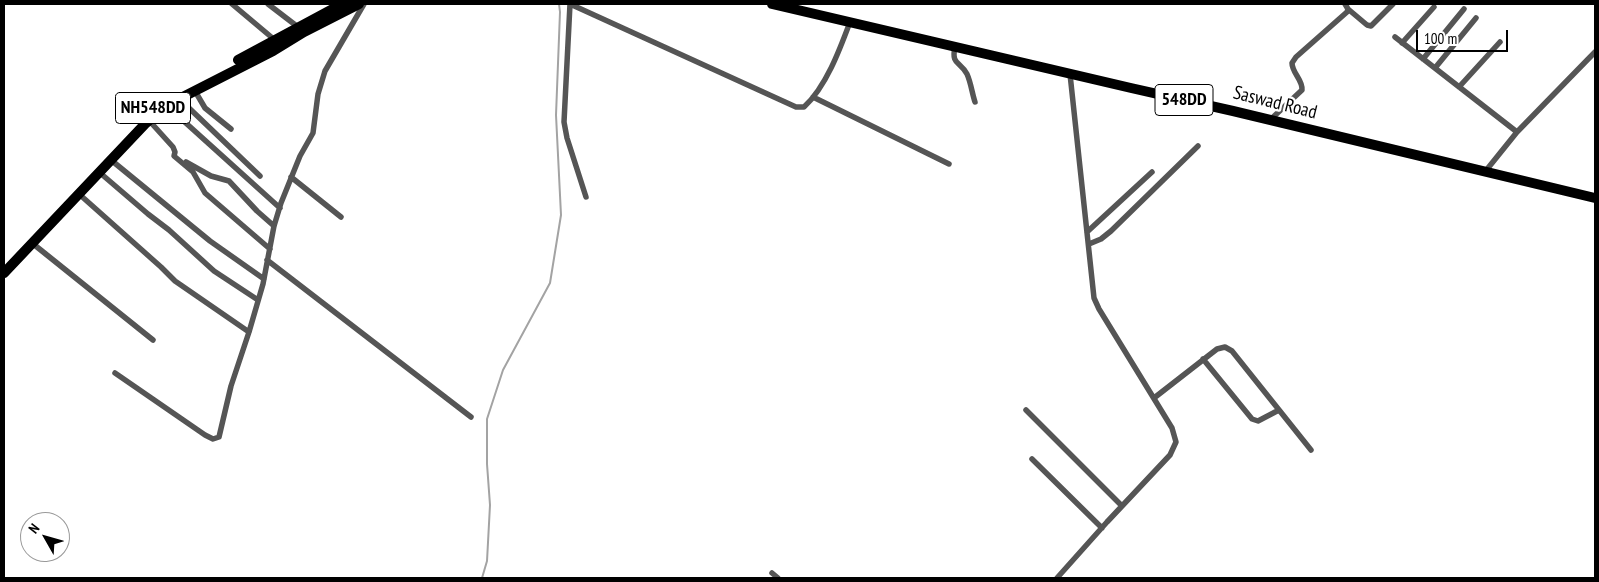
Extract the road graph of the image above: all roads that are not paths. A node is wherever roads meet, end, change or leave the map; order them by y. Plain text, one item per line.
1 (232, 4) edge
2 (268, 4) edge
3 (342, 4) edge
4 (359, 4) edge
5 (364, 4) edge
6 (570, 4) edge
7 (772, 4) edge
8 (1393, 4) edge
9 (1346, 6) edge
10 (1434, 6) dead end
11 (1464, 9) dead end
12 (1476, 18) dead end
13 (850, 22) junction
14 (298, 27) junction
15 (1395, 37) dead end
16 (1500, 42) dead end
17 (278, 43) junction
18 (1402, 43) junction
19 (956, 47) junction
20 (1595, 52) edge
21 (1423, 59) junction
22 (1435, 68) junction
23 (1070, 74) junction
24 (218, 75) junction
25 (1459, 87) junction
26 (195, 90) junction
27 (813, 97) junction
28 (975, 102) dead end
29 (168, 106) junction
30 (177, 114) junction
31 (147, 118) junction
32 (1270, 120) junction
33 (231, 129) dead end
34 (1517, 132) junction
35 (1198, 146) dead end
36 (175, 152) junction
37 (111, 160) junction
38 (949, 164) dead end
39 (99, 172) junction
40 (1152, 172) dead end
41 (1484, 172) junction
42 (260, 176) dead end
43 (291, 177) junction
44 (78, 194) junction
45 (586, 197) dead end
46 (1595, 198) edge
47 (280, 208) junction
48 (341, 217) dead end
49 (274, 226) junction
50 (1087, 232) junction
51 (32, 244) junction
52 (1089, 244) junction
53 (270, 249) junction
54 (267, 260) junction
55 (4, 264) edge
56 (4, 273) edge
57 (264, 280) junction
58 (258, 300) junction
59 (249, 332) junction
60 (153, 340) dead end
61 (1203, 359) junction
62 (114, 373) dead end
63 (1154, 398) junction
64 (1026, 410) dead end
65 (1279, 410) junction
66 (470, 417) dead end
67 (1311, 450) dead end
68 (1032, 459) dead end
69 (1122, 506) junction
70 (1102, 528) junction
71 (772, 573) dead end
72 (778, 578) edge
73 (1057, 578) edge

1 - 17 street
2 - 14 street
3 - 14 highway, NH548DD
4 - 17 highway, NH548DD
5 - 43 street
6 - 27 street
6 - 45 street
7 - 13 highway, Saswad Road / 548DD
8 - 9 street
9 - 32 street
10 - 18 street
11 - 21 street
12 - 22 street
13 - 19 highway, Saswad Road / 548DD
13 - 27 street
14 - 17 highway, NH548DD
15 - 18 street
16 - 25 street
17 - 24 highway, NH548DD
18 - 21 street
19 - 23 highway, Saswad Road / 548DD
19 - 28 street
20 - 34 street
21 - 22 street
22 - 25 street
23 - 32 highway, Saswad Road / 548DD
23 - 50 street
24 - 26 highway, NH548DD
24 - 31 highway, NH548DD
25 - 34 street
26 - 29 highway, NH548DD
26 - 33 street
27 - 38 street
29 - 30 street
29 - 31 highway, NH548DD
30 - 42 street
30 - 47 street
31 - 36 street
31 - 37 highway, NH548DD
31 - 55 highway, NH548DD
32 - 41 highway, Saswad Road / 548DD
34 - 41 street
35 - 52 street
36 - 49 street
36 - 53 street
37 - 39 highway, NH548DD
37 - 57 street
39 - 44 highway, NH548DD
39 - 58 street
40 - 50 street
41 - 46 highway, Saswad Road / 548DD
43 - 47 street
43 - 48 street
44 - 51 highway, NH548DD
44 - 59 street
47 - 49 street
49 - 53 street
50 - 52 street
51 - 56 highway, NH548DD
51 - 60 street
52 - 63 street
53 - 54 street
54 - 57 street
54 - 66 street
57 - 58 street
58 - 59 street
59 - 62 street
61 - 63 street
61 - 65 street
61 - 65 street
63 - 69 street
64 - 69 street
65 - 67 street
68 - 70 street
69 - 70 street
70 - 73 street
71 - 72 street

